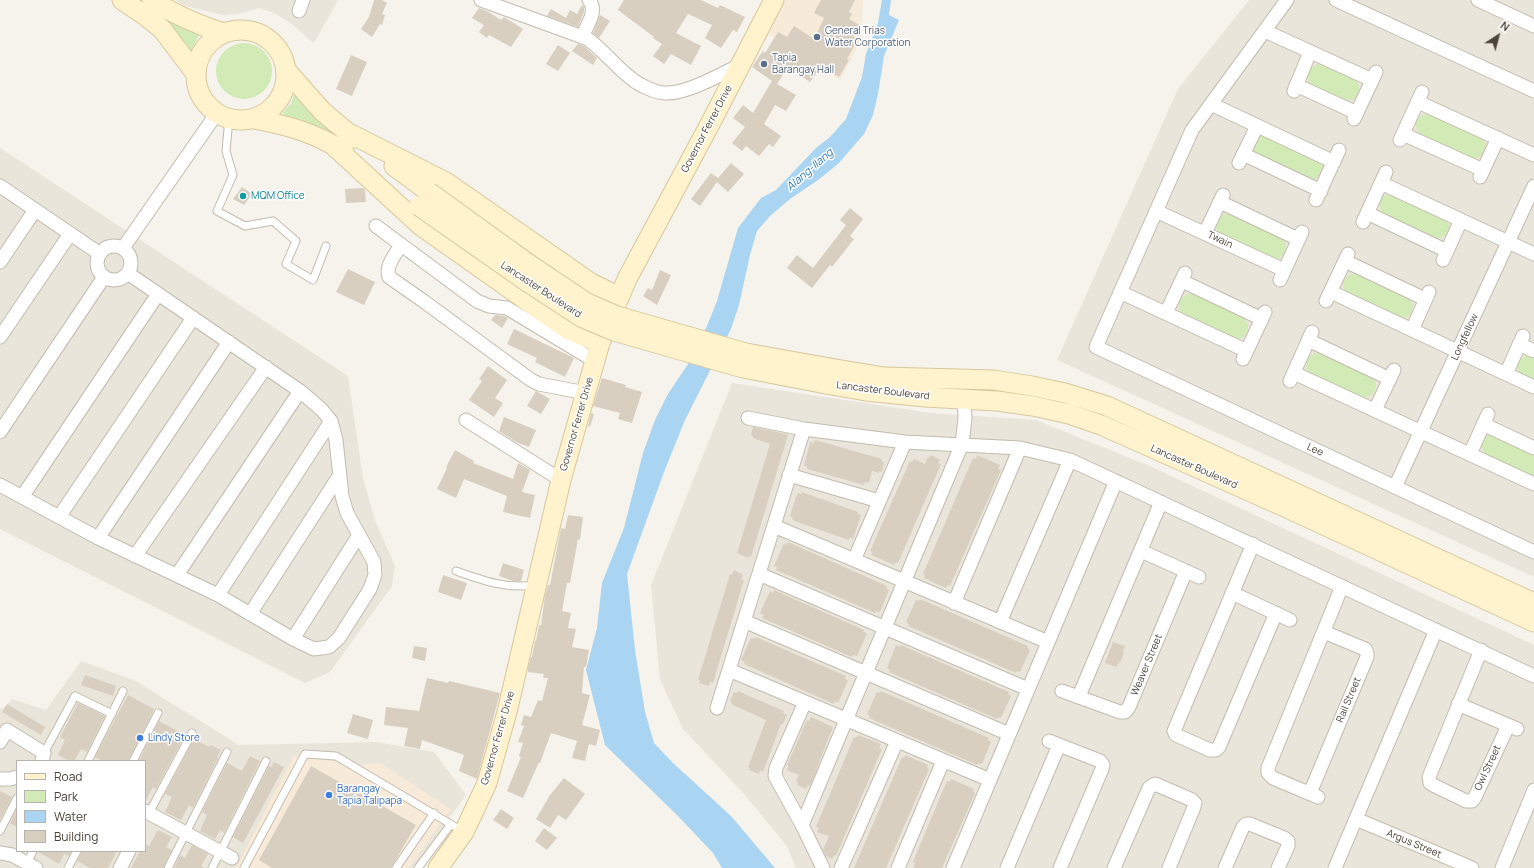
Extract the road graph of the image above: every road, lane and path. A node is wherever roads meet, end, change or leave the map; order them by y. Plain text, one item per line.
1 (122, 0) edge
2 (152, 0) edge
3 (481, 0) edge
4 (589, 0) edge
5 (774, 0) edge
6 (1288, 0) edge
7 (1336, 0) edge
8 (1478, 0) edge
9 (1534, 26) edge
10 (1265, 31) junction
11 (224, 34) junction
12 (582, 37) junction
13 (1310, 52) junction
14 (740, 65) junction
15 (286, 70) junction
16 (196, 74) junction
17 (1534, 91) edge
18 (1211, 104) junction
19 (223, 116) junction
20 (254, 118) junction
21 (1257, 126) junction
22 (339, 138) junction
23 (1498, 138) junction
24 (1534, 155) edge
25 (0, 186) edge
26 (1534, 186) edge
27 (35, 210) junction
28 (1156, 210) junction
29 (1461, 220) junction
30 (376, 226) dead end
31 (1205, 233) junction
32 (70, 234) junction
33 (1508, 242) junction
34 (401, 245) junction
35 (326, 246) dead end
36 (123, 248) junction
37 (100, 254) junction
38 (1534, 254) edge
39 (0, 262) edge
40 (129, 274) junction
41 (104, 277) junction
42 (1120, 292) junction
43 (158, 294) junction
44 (619, 297) junction
45 (1166, 313) junction
46 (193, 318) junction
47 (1412, 330) junction
48 (0, 337) edge
49 (229, 342) junction
50 (600, 343) junction
51 (1534, 351) edge
52 (1458, 352) junction
53 (595, 361) junction
54 (266, 366) junction
55 (1506, 374) junction
56 (828, 376) junction
57 (1534, 387) edge
58 (300, 390) junction
59 (586, 393) junction
60 (964, 400) junction
61 (1376, 410) junction
62 (748, 418) dead end
63 (466, 420) dead end
64 (331, 421) junction
65 (804, 429) junction
66 (0, 432) edge
67 (1421, 432) junction
68 (905, 442) junction
69 (962, 444) junction
70 (1020, 448) junction
71 (1534, 448) edge
72 (1470, 454) junction
73 (1070, 460) junction
74 (789, 475) junction
75 (339, 476) junction
76 (560, 480) junction
77 (1116, 481) junction
78 (1534, 484) edge
79 (0, 485) edge
80 (1395, 487) junction
81 (22, 497) junction
82 (879, 501) junction
83 (1161, 502) junction
84 (59, 517) junction
85 (774, 526) junction
86 (358, 535) junction
87 (98, 538) junction
88 (1253, 544) junction
89 (1141, 551) junction
90 (1534, 552) edge
91 (135, 556) junction
92 (854, 560) junction
93 (456, 571) dead end
94 (1186, 572) junction
95 (759, 574) junction
96 (177, 575) junction
97 (1199, 577) dead end
98 (904, 581) junction
99 (536, 585) junction
100 (1342, 586) junction
101 (1232, 593) junction
102 (218, 595) junction
103 (954, 602) junction
104 (1534, 603) edge
105 (1276, 613) junction
106 (250, 614) junction
107 (1290, 620) dead end
108 (744, 621) junction
109 (1000, 622) junction
110 (1534, 622) edge
111 (885, 628) junction
112 (1436, 630) junction
113 (1324, 632) junction
114 (293, 639) junction
115 (1048, 642) junction
116 (1481, 650) junction
117 (729, 670) junction
118 (866, 672) junction
119 (1534, 676) edge
120 (1028, 689) junction
121 (123, 691) dead end
122 (1062, 691) dead end
123 (1079, 696) junction
124 (805, 702) junction
125 (1458, 704) junction
126 (717, 708) dead end
127 (158, 713) dead end
128 (112, 714) junction
129 (846, 720) junction
130 (192, 733) dead end
131 (1009, 734) junction
132 (897, 741) junction
133 (0, 742) edge
134 (227, 752) dead end
135 (43, 757) edge
136 (89, 760) edge
137 (134, 760) edge
138 (266, 761) dead end
139 (943, 761) junction
140 (16, 777) edge
141 (0, 778) edge
142 (990, 780) junction
143 (1534, 790) edge
144 (16, 800) edge
145 (434, 813) junction
146 (146, 814) edge
147 (1356, 819) junction
148 (802, 825) junction
149 (457, 828) junction
150 (0, 831) edge
151 (186, 833) junction
152 (33, 852) edge
153 (76, 852) edge
154 (128, 852) edge
155 (0, 853) edge
156 (226, 855) junction
157 (32, 865) edge
158 (68, 868) edge
159 (120, 868) edge
160 (168, 868) edge
161 (212, 868) edge
162 (244, 868) edge
163 (396, 868) edge
164 (418, 868) edge
165 (438, 868) edge
166 (823, 868) edge
167 (841, 868) edge
168 (898, 868) edge
169 (953, 868) edge
170 (1007, 868) edge
171 (1060, 868) edge
172 (1114, 868) edge
173 (1169, 868) edge
174 (1225, 868) edge
175 (1278, 868) edge
176 (1335, 868) edge
177 (1472, 868) edge
178 (1502, 868) edge

1 - 16 main road
2 - 11 main road
3 - 12 street
4 - 12 street
5 - 14 main road, Governor Ferrer Drive
6 - 10 street
7 - 17 street
8 - 9 street
10 - 13 street
10 - 18 street
11 - 15 main road
11 - 16 main road
12 - 14 street
13 - 13 street
14 - 44 main road, Governor Ferrer Drive
15 - 20 main road
15 - 22 main road, Lancaster Boulevard
16 - 19 main road
18 - 21 street
18 - 28 street
19 - 20 main road
19 - 35 lane
19 - 36 street
20 - 22 main road, Lancaster Boulevard
21 - 21 street
22 - 44 main road
22 - 50 main road
22 - 56 main road, Lancaster Boulevard, bridge
23 - 23 street
23 - 24 street
25 - 27 street
26 - 33 street, Longfellow
27 - 32 street
27 - 39 street
28 - 31 street, Twain
28 - 42 street
29 - 29 street
29 - 33 street
30 - 34 street
31 - 31 street, Twain
32 - 37 street
32 - 48 street
33 - 38 street
33 - 52 street, Longfellow
34 - 53 street
34 - 59 street
36 - 37 street
36 - 40 street
37 - 41 street
40 - 41 street
40 - 43 street
41 - 66 street
42 - 45 street
42 - 80 street, Lee
43 - 46 street
43 - 81 street
44 - 50 main road, Governor Ferrer Drive
45 - 45 street
46 - 49 street
46 - 84 street
47 - 47 street
47 - 52 street
49 - 54 street
49 - 87 street
50 - 53 main road, Governor Ferrer Drive
51 - 55 street
52 - 55 street
52 - 67 street, Longfellow
53 - 59 main road, Governor Ferrer Drive
54 - 58 street
54 - 91 street
55 - 57 street
56 - 60 main road, Lancaster Boulevard
56 - 104 main road, Lancaster Boulevard
58 - 64 street
58 - 96 street
59 - 76 main road, Governor Ferrer Drive
60 - 69 street
60 - 110 main road, Lancaster Boulevard
61 - 61 street
61 - 67 street
62 - 65 street
63 - 76 street
64 - 75 street
64 - 102 street
65 - 68 street
65 - 74 street
67 - 72 street
67 - 80 street, Longfellow
68 - 69 street
68 - 82 street
69 - 70 street
69 - 98 street
70 - 73 street
70 - 103 street
71 - 72 street
72 - 78 street
73 - 77 street
73 - 109 street
74 - 82 street
74 - 85 street
75 - 86 street
75 - 106 street
76 - 99 main road, Governor Ferrer Drive
77 - 83 street
77 - 115 street
79 - 81 street
80 - 90 street, Lee
81 - 84 street
82 - 92 street
83 - 88 street
83 - 89 street
84 - 87 street
85 - 92 street
85 - 95 street
86 - 114 street
86 - 114 street
87 - 91 street
88 - 100 street
88 - 101 street
89 - 94 street
89 - 123 street
91 - 96 street
92 - 98 street
93 - 99 lane
94 - 97 street
94 - 123 street, Weaver Street
95 - 108 street
95 - 111 street
96 - 102 street
98 - 103 street
98 - 111 street
99 - 149 main road, Governor Ferrer Drive
100 - 112 street
100 - 113 street, Rail Street
101 - 105 street
101 - 105 street
102 - 106 street
103 - 109 street
105 - 107 street
106 - 114 street
108 - 117 street
108 - 118 street
109 - 115 street
111 - 118 street
111 - 120 street
112 - 116 street
112 - 147 street
113 - 113 street, Rail Street
115 - 120 street
116 - 119 street
116 - 125 street, Owl Street
117 - 124 street
117 - 126 street
118 - 129 street
118 - 131 street
120 - 131 street
121 - 128 lane
122 - 123 street, Weaver Street
124 - 129 street
124 - 148 street
125 - 125 street, Owl Street
127 - 137 lane
128 - 135 lane
128 - 136 lane
129 - 132 street
129 - 148 street
130 - 146 lane
131 - 142 street
132 - 139 street
132 - 167 street
133 - 135 street
134 - 151 lane
138 - 156 lane
139 - 142 street
139 - 168 street
140 - 141 street
142 - 169 street
143 - 178 street
144 - 150 lane
145 - 149 lane
145 - 162 lane
145 - 163 lane
146 - 151 street
147 - 176 street
147 - 177 street, Argus Street
148 - 166 street
149 - 164 lane
149 - 165 main road, Governor Ferrer Drive
151 - 156 street
151 - 160 lane
152 - 157 lane
153 - 158 lane
154 - 159 street
155 - 157 street
156 - 161 lane
170 - 171 street
172 - 173 street
174 - 175 street

